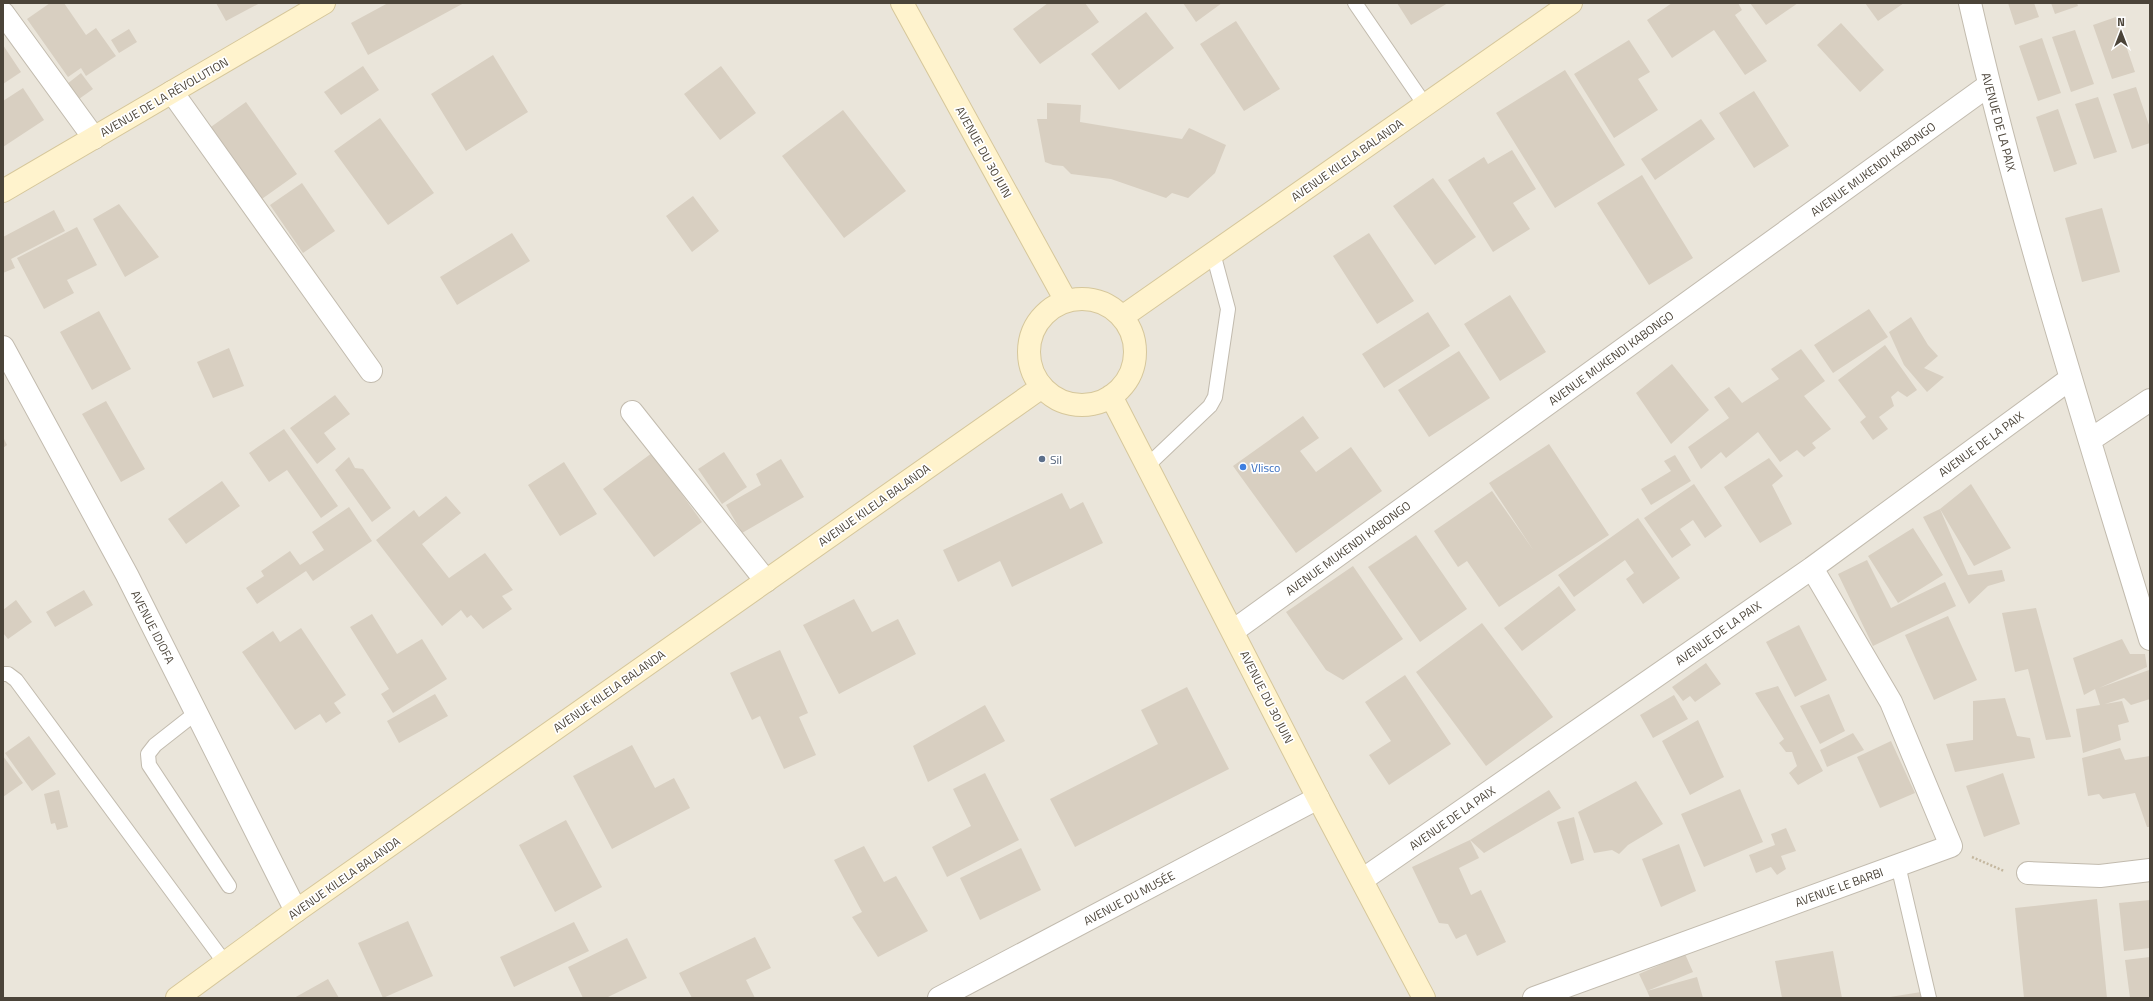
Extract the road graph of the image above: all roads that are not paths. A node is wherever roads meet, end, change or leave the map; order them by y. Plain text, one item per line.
1 (324, 3) edge
2 (902, 3) edge
3 (1355, 3) edge
4 (1571, 3) edge
5 (1970, 3) edge
6 (3, 13) edge
7 (1989, 85) junction
8 (172, 92) junction
9 (1425, 105) junction
10 (94, 138) junction
11 (3, 191) edge
12 (1213, 253) junction
13 (1066, 301) junction
14 (1122, 317) junction
15 (3, 347) edge
16 (372, 371) dead end
17 (2070, 379) junction
18 (1042, 387) junction
19 (1111, 396) junction
20 (2150, 400) edge
21 (632, 412) dead end
22 (2090, 440) junction
23 (1147, 466) junction
24 (1812, 568) junction
25 (766, 581) junction
26 (1233, 631) junction
27 (2150, 639) edge
28 (3, 674) edge
29 (197, 712) junction
30 (1318, 798) junction
31 (1898, 865) junction
32 (2150, 870) edge
33 (2028, 873) road end
34 (1362, 880) junction
35 (229, 886) dead end
36 (296, 911) junction
37 (225, 963) junction
38 (177, 998) edge
39 (939, 998) edge
40 (1424, 998) edge
41 (1534, 998) edge
42 (1929, 998) edge

1 - 8 main road, AVENUE DE LA RÉVOLUTION
2 - 13 main road, AVENUE DU 30 JUIN
3 - 9 lane
4 - 9 main road, AVENUE KILELA BALANDA
5 - 7 street, AVENUE DE LA PAIX
6 - 10 street
7 - 17 street, AVENUE DE LA PAIX
7 - 26 street, AVENUE MUKENDI KABONGO
8 - 10 main road, AVENUE DE LA RÉVOLUTION
8 - 16 street
9 - 12 main road, AVENUE KILELA BALANDA
10 - 11 main road, AVENUE DE LA RÉVOLUTION
12 - 14 main road, AVENUE KILELA BALANDA
12 - 23 lane
13 - 14 main road
13 - 18 main road
14 - 19 main road
15 - 29 street, AVENUE IDIOFA
17 - 22 street, AVENUE DE LA PAIX
17 - 24 street, AVENUE DE LA PAIX
18 - 19 main road
18 - 25 main road, AVENUE KILELA BALANDA
19 - 23 main road, AVENUE DU 30 JUIN
20 - 22 street
21 - 25 street
22 - 27 street, AVENUE DE LA PAIX
23 - 26 main road, AVENUE DU 30 JUIN
24 - 31 street, AVENUE LE BARBI
24 - 34 street, AVENUE DE LA PAIX
25 - 36 main road, AVENUE KILELA BALANDA
26 - 30 main road, AVENUE DU 30 JUIN
28 - 37 lane
29 - 35 lane
29 - 36 street, AVENUE IDIOFA
30 - 34 main road, AVENUE DU 30 JUIN
30 - 39 street, AVENUE DU MUSÉE
31 - 41 street, AVENUE LE BARBI
31 - 42 lane
32 - 33 street
34 - 40 main road, AVENUE DU 30 JUIN
36 - 37 main road, AVENUE KILELA BALANDA
37 - 38 main road, AVENUE KILELA BALANDA

